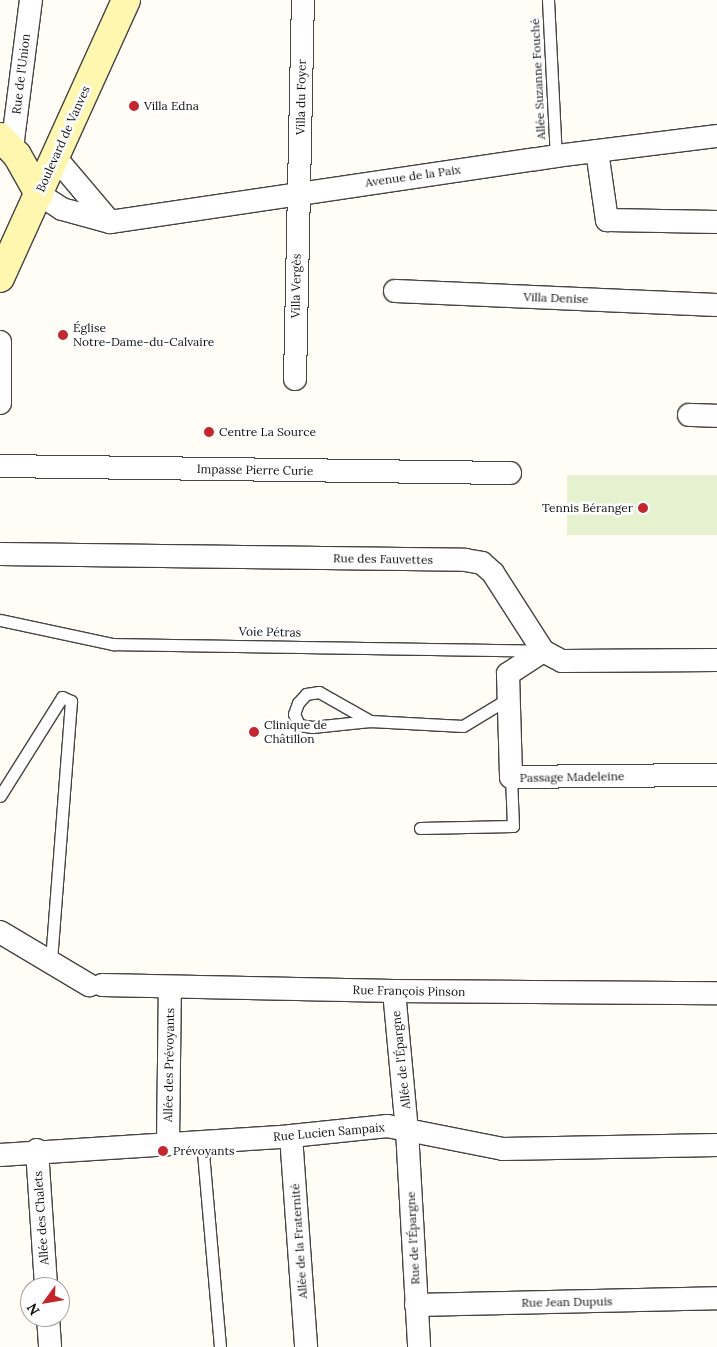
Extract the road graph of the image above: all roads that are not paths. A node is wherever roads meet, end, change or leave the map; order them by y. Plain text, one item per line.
1 (31, 0) edge
2 (126, 0) edge
3 (303, 0) edge
4 (548, 0) edge
5 (717, 136) edge
6 (6, 142) edge
7 (597, 151) junction
8 (556, 156) junction
9 (55, 157) junction
10 (298, 193) junction
11 (39, 194) junction
12 (110, 222) junction
13 (717, 222) edge
14 (0, 278) edge
15 (395, 291) dead end
16 (717, 305) edge
17 (0, 342) edge
18 (294, 379) dead end
19 (0, 403) edge
20 (689, 415) dead end
21 (717, 416) edge
22 (0, 466) edge
23 (510, 474) dead end
24 (0, 554) edge
25 (0, 620) edge
26 (543, 651) junction
27 (717, 660) edge
28 (508, 698) junction
29 (370, 721) junction
30 (717, 775) edge
31 (511, 777) junction
32 (0, 796) edge
33 (420, 828) dead end
34 (0, 932) edge
35 (51, 963) junction
36 (170, 987) junction
37 (394, 991) junction
38 (717, 993) edge
39 (407, 1130) junction
40 (291, 1136) junction
41 (202, 1141) junction
42 (168, 1143) junction
43 (717, 1144) edge
44 (37, 1150) junction
45 (0, 1154) edge
46 (45, 1277) edge
47 (717, 1298) edge
48 (416, 1305) junction
49 (49, 1327) edge
50 (50, 1347) edge
51 (220, 1347) edge
52 (306, 1347) edge
53 (418, 1347) edge

1 - 6 street, Rue de l'Union
2 - 9 main road, Boulevard de Vanves
3 - 10 street, Villa du Foyer
4 - 8 lane, Allée Suzanne Fouché
5 - 7 street, Avenue de la Paix
6 - 11 main road
7 - 8 street, Avenue de la Paix
7 - 13 street
8 - 10 street, Avenue de la Paix
9 - 11 main road, Boulevard de Vanves
9 - 12 street
10 - 12 street, Avenue de la Paix
10 - 18 street, Villa Vergès
11 - 12 street, Avenue de la Paix
11 - 14 main road, Boulevard de Vanves
15 - 16 street, Villa Denise
17 - 19 street
20 - 21 street
22 - 23 street, Impasse Pierre Curie
24 - 26 street, Rue des Fauvettes
25 - 26 lane, Voie Pétras
26 - 27 street
26 - 28 street, Passage Madeleine
28 - 29 lane
28 - 31 street, Passage Madeleine
29 - 29 lane
30 - 31 street, Passage Madeleine
31 - 33 lane
32 - 35 lane
34 - 35 street, Rue François Pinson
35 - 36 street, Rue François Pinson
36 - 37 street, Rue François Pinson
36 - 42 street, Allée des Prévoyants
37 - 38 street, Rue François Pinson
37 - 39 street, Allée de l'Épargne
39 - 40 street, Rue Lucien Sampaix
39 - 43 street, Rue Lucien Sampaix
39 - 48 street, Rue de l'Épargne
40 - 41 street, Rue Lucien Sampaix
40 - 52 street, Allée de la Fraternité
41 - 42 street, Rue Lucien Sampaix
41 - 51 lane
42 - 44 street, Rue Lucien Sampaix
44 - 45 street, Rue Lucien Sampaix
44 - 46 street, Allée des Chalets
47 - 48 street, Rue Jean Dupuis
48 - 53 street, Rue de l'Épargne
49 - 50 street

